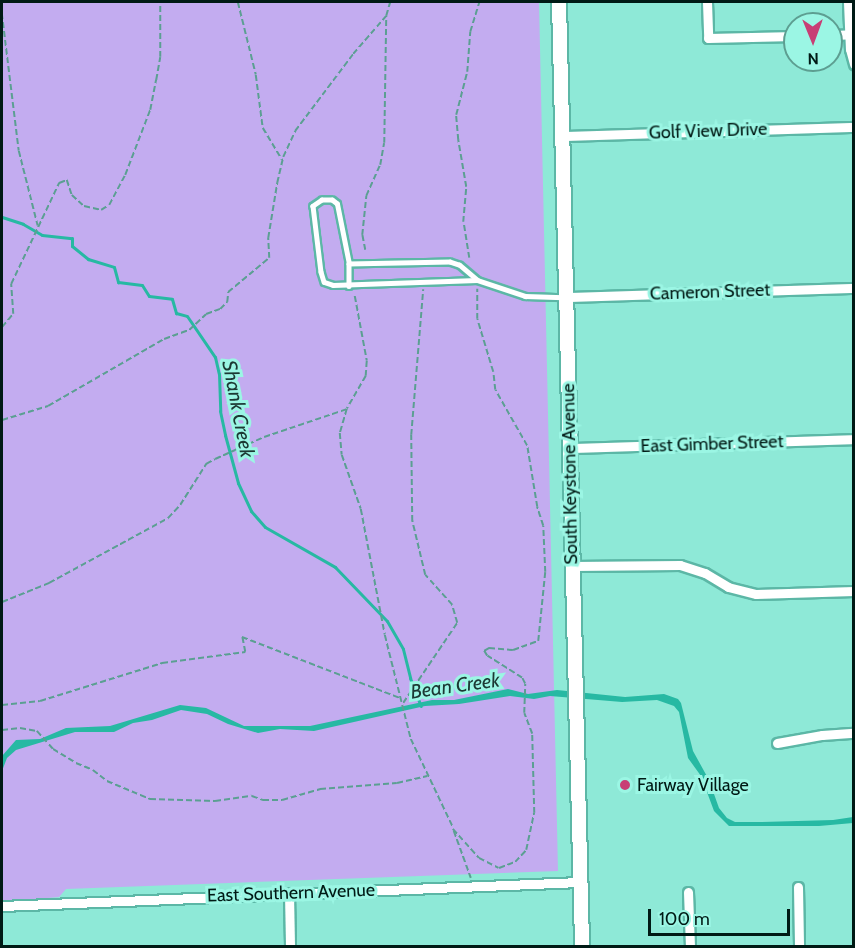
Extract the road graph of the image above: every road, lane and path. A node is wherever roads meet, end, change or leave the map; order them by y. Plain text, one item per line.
1 (160, 2) edge
2 (238, 2) edge
3 (390, 2) edge
4 (479, 2) edge
5 (559, 2) edge
6 (707, 2) edge
7 (848, 2) edge
8 (2, 13) edge
9 (386, 16) junction
10 (851, 34) edge
11 (783, 36) edge
12 (854, 64) edge
13 (854, 127) edge
14 (562, 136) junction
15 (283, 161) junction
16 (39, 227) junction
17 (365, 250) dead end
18 (469, 258) dead end
19 (349, 264) junction
20 (477, 279) junction
21 (349, 286) junction
22 (423, 288) dead end
23 (854, 288) edge
24 (477, 289) dead end
25 (355, 296) dead end
26 (566, 297) junction
27 (2, 327) edge
28 (347, 409) junction
29 (2, 420) edge
30 (854, 439) edge
31 (570, 448) junction
32 (572, 566) junction
33 (854, 591) edge
34 (2, 602) edge
35 (401, 698) junction
36 (402, 704) junction
37 (2, 705) edge
38 (2, 730) edge
39 (854, 733) edge
40 (777, 743) dead end
41 (427, 776) junction
42 (453, 829) junction
43 (471, 879) dead end
44 (580, 882) junction
45 (798, 887) dead end
46 (688, 892) dead end
47 (289, 893) junction
48 (2, 906) edge
49 (290, 946) edge
50 (582, 946) edge
51 (690, 946) edge
52 (799, 946) edge

1 - 16 path
2 - 15 path
3 - 9 path
4 - 18 path
5 - 14 main road, South Keystone Avenue
6 - 11 street
7 - 10 street
8 - 16 path
9 - 15 path
9 - 17 path
10 - 12 street
13 - 14 street, Golf View Drive
14 - 26 main road, South Keystone Avenue
15 - 29 path
16 - 27 path
19 - 20 lane
19 - 21 lane
19 - 21 lane
20 - 21 lane
20 - 26 lane
22 - 36 path
23 - 26 street, Cameron Street
24 - 42 path
25 - 28 path
26 - 31 main road, South Keystone Avenue
28 - 34 path
28 - 35 path
30 - 31 street, East Gimber Street
31 - 32 main road, South Keystone Avenue
32 - 33 street
32 - 44 main road, South Keystone Avenue
35 - 36 path
35 - 37 path
36 - 41 path
38 - 41 path
39 - 40 street
41 - 42 path
42 - 43 path
44 - 47 street, East Southern Avenue
44 - 50 main road, South Keystone Avenue
45 - 52 street
46 - 51 street
47 - 48 street, East Southern Avenue
47 - 49 street

